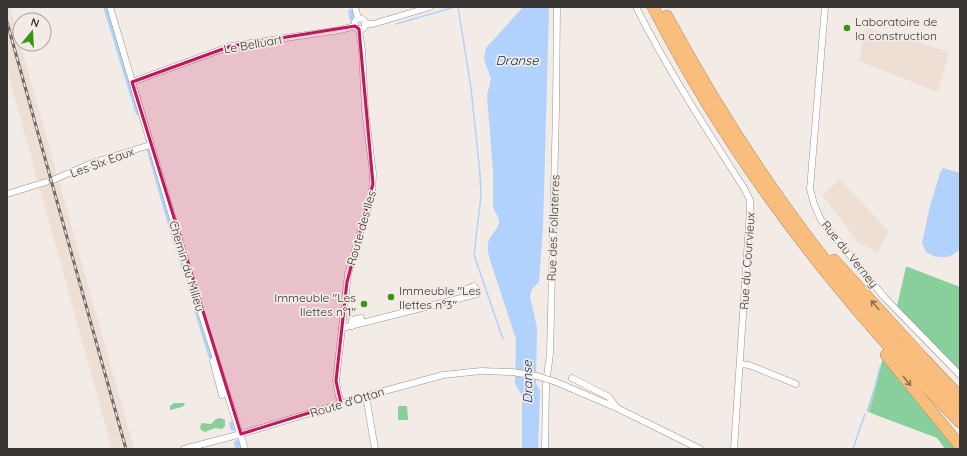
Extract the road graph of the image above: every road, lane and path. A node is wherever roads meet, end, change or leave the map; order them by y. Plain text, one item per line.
1 (110, 7) edge
2 (355, 7) edge
3 (430, 7) edge
4 (557, 7) edge
5 (636, 7) edge
6 (653, 7) edge
7 (662, 7) edge
8 (825, 7) edge
9 (358, 18) junction
10 (365, 24) junction
11 (357, 28) junction
12 (132, 82) junction
13 (150, 145) junction
14 (54, 180) dead end
15 (46, 182) dead end
16 (772, 188) junction
17 (7, 194) edge
18 (799, 239) junction
19 (464, 290) dead end
20 (361, 318) dead end
21 (352, 326) junction
22 (342, 328) junction
23 (213, 361) dead end
24 (740, 364) junction
25 (960, 375) edge
26 (572, 378) dead end
27 (796, 384) dead end
28 (222, 395) dead end
29 (366, 396) junction
30 (960, 397) edge
31 (342, 403) junction
32 (617, 408) junction
33 (960, 411) edge
34 (960, 422) edge
35 (240, 434) junction
36 (960, 446) edge
37 (184, 449) edge
38 (244, 449) edge
39 (375, 449) edge
40 (545, 449) edge
41 (700, 449) edge
42 (734, 449) edge

1 - 12 street, Chemin du Milieu
2 - 9 street
3 - 10 street
4 - 40 street, Rue des Follaterres
5 - 24 street, Rue du Courvieux
6 - 18 highway
7 - 16 highway
8 - 25 street, Rue du Verney
9 - 10 street
9 - 11 street, Route des Iles
10 - 11 street
11 - 12 street, Le Belluart
11 - 22 street, Route des Iles
12 - 13 street, Chemin du Milieu
13 - 14 street, Les Six Eaux
13 - 35 street, Chemin du Milieu
15 - 17 street
30 -> 16 highway
16 - 33 highway
18 - 34 highway
18 -> 36 highway
19 - 21 street
20 - 21 street
21 - 22 street
22 - 31 street, Route des Iles
23 - 28 street
24 - 27 street
24 - 42 street, Rue du Courvieux
26 - 32 street
29 - 31 street, Route d'Ottan
29 - 32 street, Route d'Ottan, bridge
29 - 39 street
31 - 35 street, Route d'Ottan
32 - 41 street
35 - 37 street, Route d'Ottan
35 - 38 street, Chemin du Milieu

